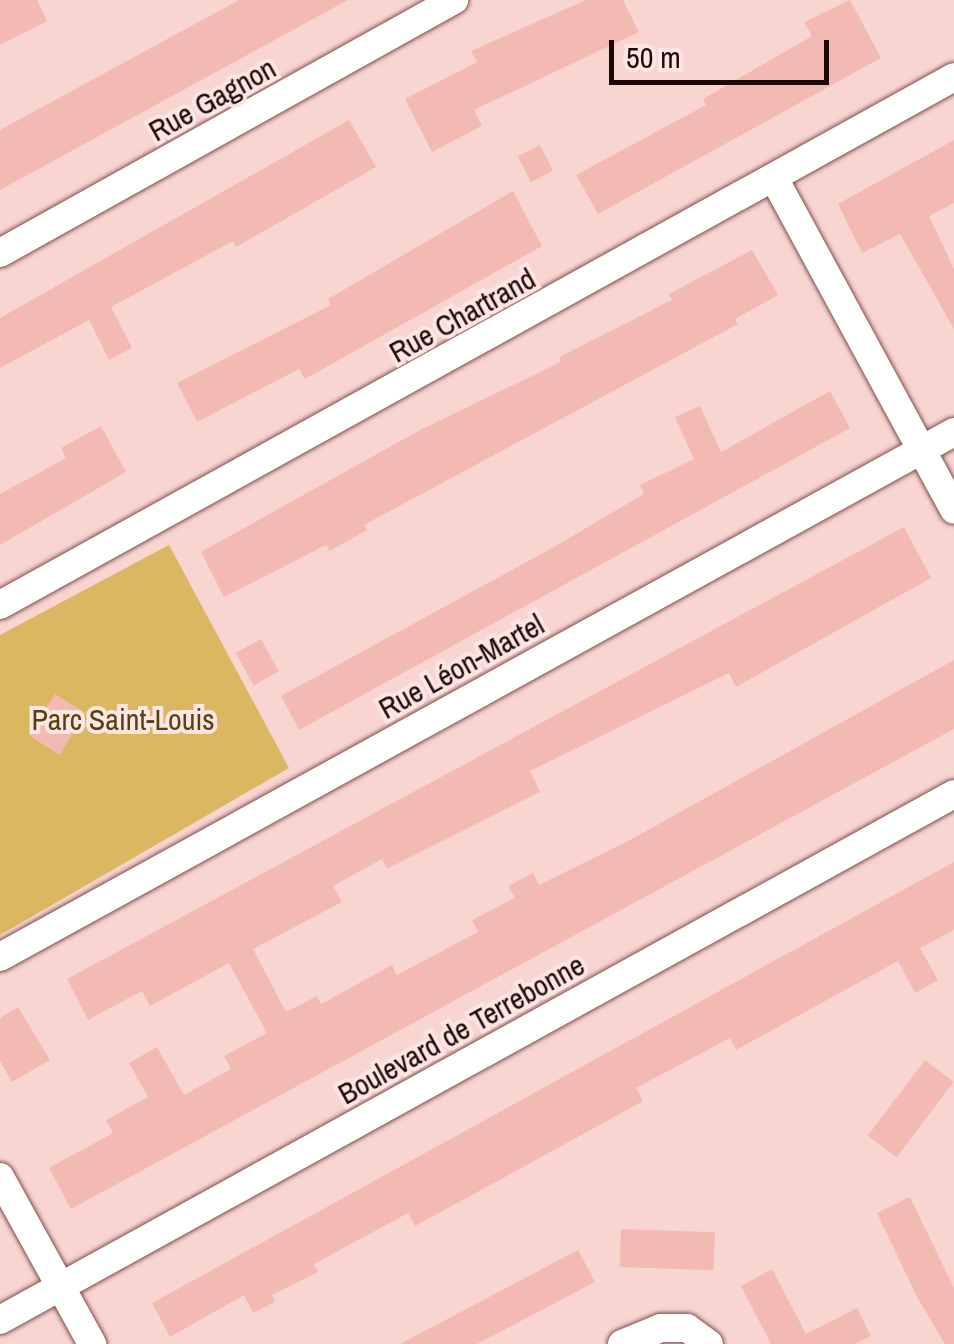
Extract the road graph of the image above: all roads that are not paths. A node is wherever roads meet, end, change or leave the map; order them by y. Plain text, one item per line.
1 (454, 0) edge
2 (954, 77) edge
3 (775, 180) junction
4 (0, 253) edge
5 (954, 432) edge
6 (921, 450) junction
7 (954, 510) edge
8 (0, 606) edge
9 (954, 794) edge
10 (0, 957) edge
11 (0, 1177) edge
12 (62, 1286) junction
13 (0, 1320) edge
14 (698, 1336) edge
15 (92, 1344) edge
16 (622, 1344) edge

1 - 4 street, Rue Gagnon
2 - 3 street, Rue Chartrand
3 - 6 street
3 - 8 street, Rue Chartrand
5 - 6 street, Rue Léon-Martel
6 - 7 street
6 - 10 street, Rue Léon-Martel
9 - 12 street, Boulevard de Terrebonne
11 - 12 street
12 - 13 street, Boulevard de Terrebonne
12 - 15 street
14 - 16 street

